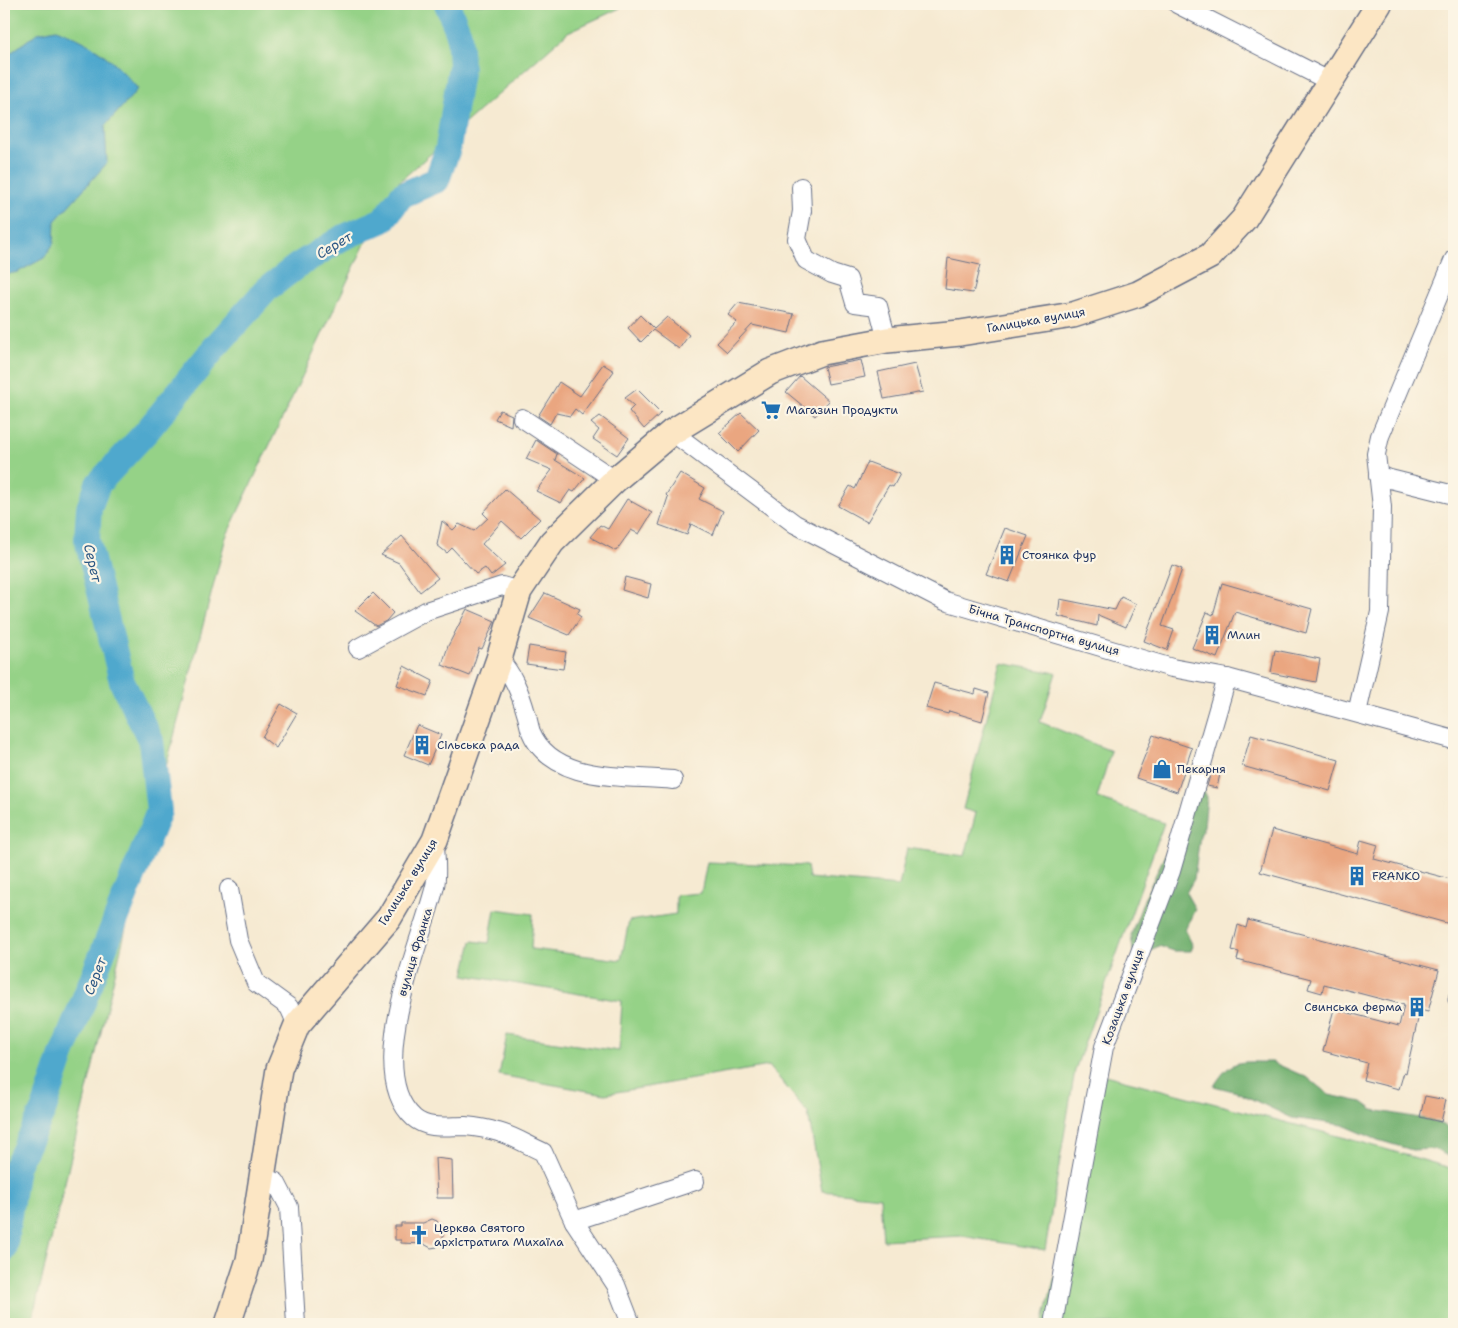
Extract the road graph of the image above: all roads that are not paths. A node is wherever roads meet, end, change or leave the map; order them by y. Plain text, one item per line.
1 (1177, 4) edge
2 (1380, 4) edge
3 (1331, 82) junction
4 (801, 187) dead end
5 (1454, 259) edge
6 (887, 340) junction
7 (522, 418) dead end
8 (672, 432) junction
9 (1378, 476) junction
10 (615, 480) junction
11 (1454, 495) edge
12 (519, 591) junction
13 (358, 648) dead end
14 (499, 659) junction
15 (1227, 678) junction
16 (1357, 713) junction
17 (1454, 740) edge
18 (673, 780) dead end
19 (435, 840) junction
20 (229, 890) dead end
21 (297, 1025) junction
22 (264, 1176) junction
23 (695, 1181) dead end
24 (574, 1221) junction
25 (228, 1324) edge
26 (296, 1324) edge
27 (631, 1324) edge
28 (1053, 1324) edge

1 - 3 street
2 - 3 main road, Галицька вулиця
3 - 6 main road, Галицька вулиця
4 - 6 street
5 - 9 street
6 - 8 main road, Галицька вулиця
7 - 10 street
8 - 10 main road, Галицька вулиця
8 - 15 street, Бічна Транспортна вулиця
9 - 11 street
9 - 16 street
10 - 12 main road, Галицька вулиця
12 - 13 street
12 - 14 main road, Галицька вулиця
14 - 18 street
14 - 19 main road, Галицька вулиця
15 - 16 street, Бічна Транспортна вулиця
15 - 28 street, Козацька вулиця
16 - 17 street, Бічна Транспортна вулиця
19 - 21 main road, Галицька вулиця
19 - 24 street, вулиця Франка
20 - 21 street
21 - 22 main road, Галицька вулиця
22 - 25 main road, Галицька вулиця
22 - 26 street
23 - 24 street
24 - 27 street, вулиця Франка

